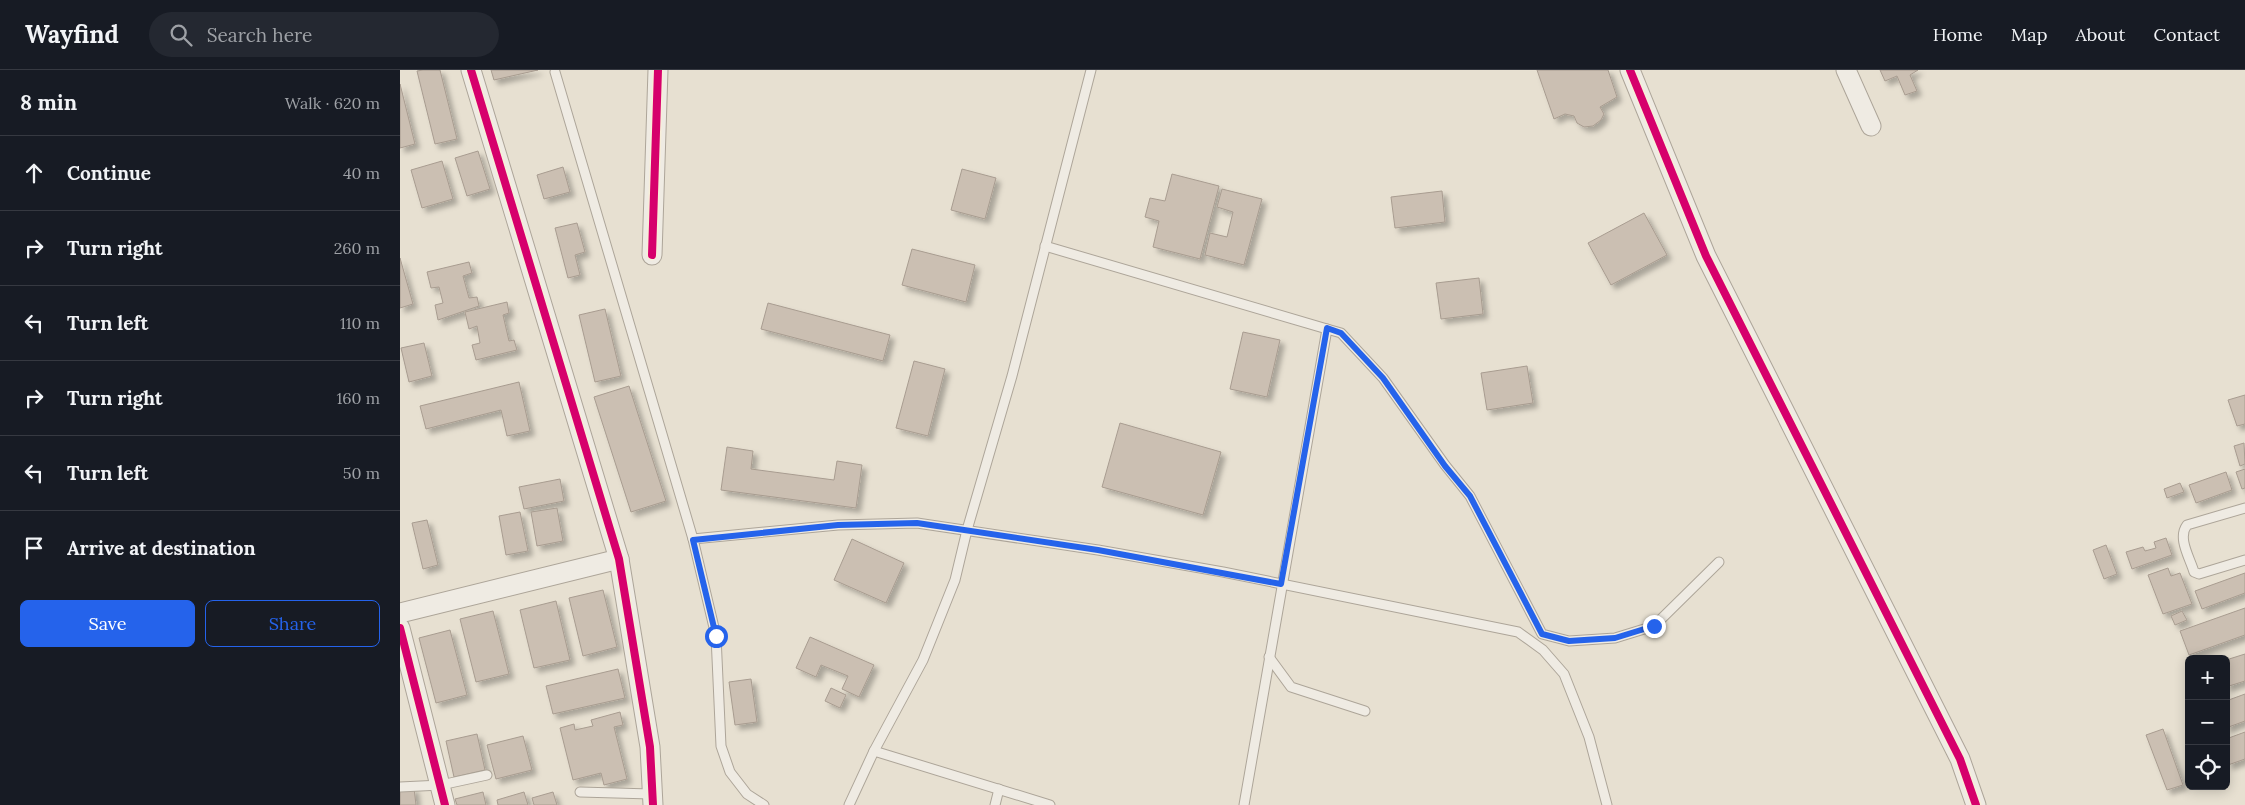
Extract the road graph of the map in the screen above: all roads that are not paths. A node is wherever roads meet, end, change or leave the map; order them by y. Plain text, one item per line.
1 (471, 70) edge
2 (658, 70) edge
3 (1091, 70) edge
4 (1630, 70) edge
5 (1846, 70) edge
6 (555, 72) dead end
7 (1871, 126) dead end
8 (1045, 246) junction
9 (652, 255) dead end
10 (1327, 328) junction
11 (2245, 508) edge
12 (967, 530) junction
13 (693, 540) junction
14 (619, 559) junction
15 (2245, 560) edge
16 (1719, 562) dead end
17 (1281, 584) junction
18 (400, 613) edge
19 (400, 628) edge
20 (1269, 657) junction
21 (1365, 711) dead end
22 (874, 752) junction
23 (487, 775) dead end
24 (440, 785) junction
25 (400, 787) edge
26 (999, 790) junction
27 (580, 792) dead end
28 (652, 799) edge
29 (445, 805) edge
30 (764, 805) edge
31 (849, 805) edge
32 (995, 805) edge
33 (1050, 805) edge
34 (1244, 805) edge
35 (1607, 805) edge
36 (1976, 805) edge

1 - 14 street
2 - 9 street
3 - 8 lane
4 - 36 street
5 - 7 street
6 - 13 lane
8 - 10 lane
8 - 12 lane
10 - 16 lane
10 - 17 lane
11 - 15 lane
12 - 13 lane
12 - 17 lane
12 - 22 lane
13 - 30 lane
14 - 18 street
14 - 28 street
17 - 20 lane
17 - 35 lane
19 - 24 street
20 - 21 lane
20 - 34 lane
22 - 26 lane
22 - 31 lane
23 - 24 lane
24 - 25 lane
24 - 29 street
26 - 32 lane
26 - 33 lane
27 - 28 lane

